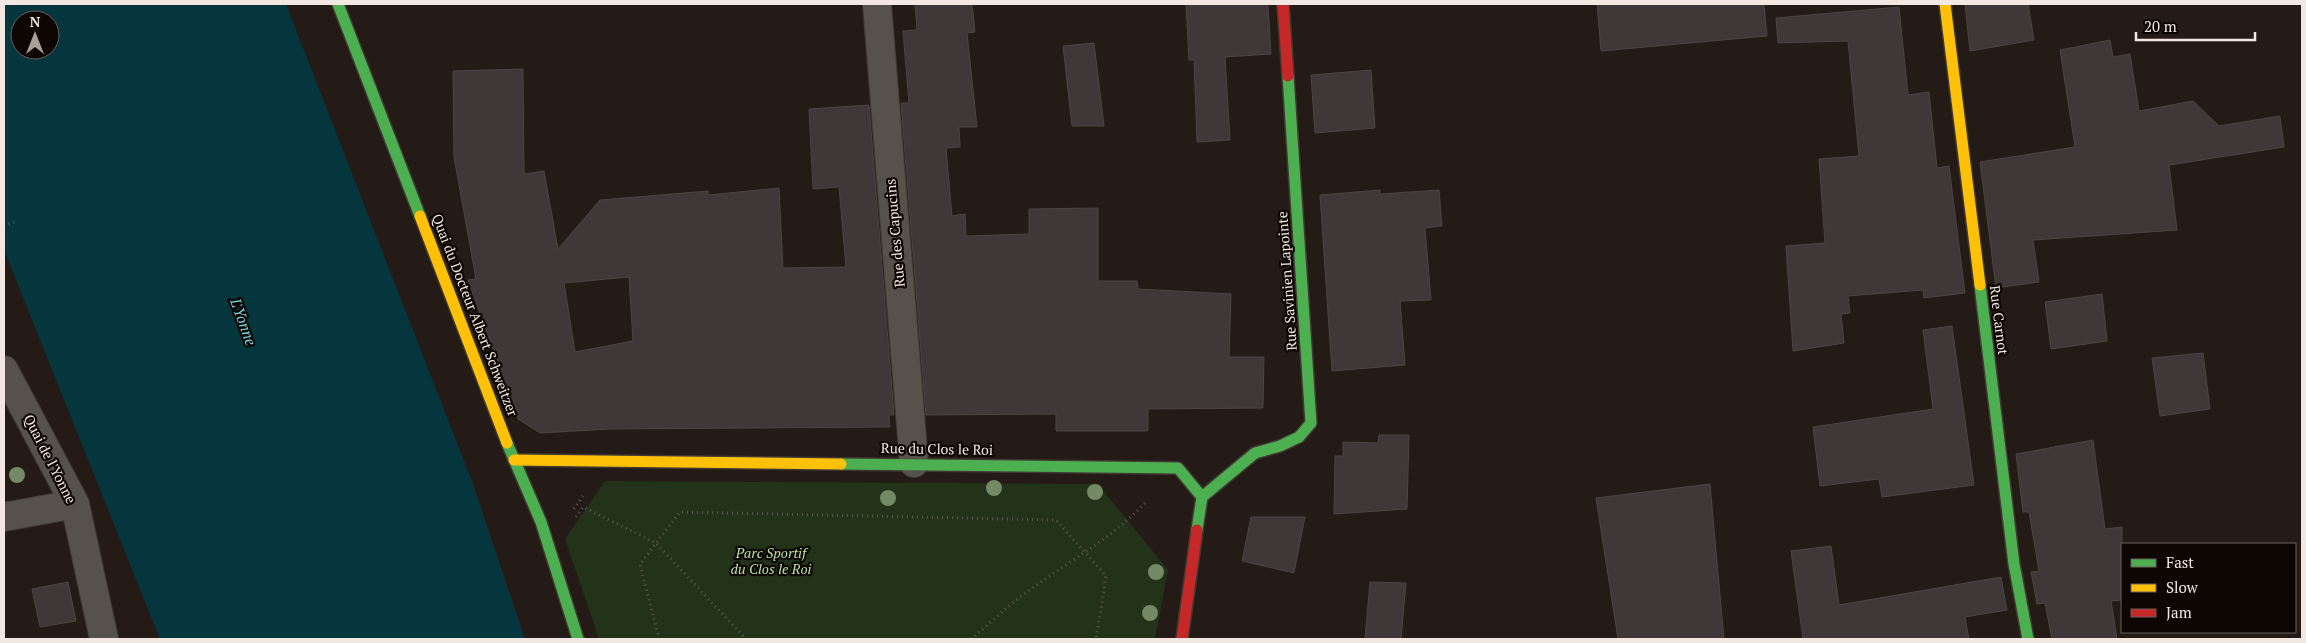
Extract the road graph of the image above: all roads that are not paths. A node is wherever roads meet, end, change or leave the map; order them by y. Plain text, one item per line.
1 (338, 4) edge
2 (876, 4) edge
3 (1283, 4) edge
4 (1945, 4) edge
5 (4, 370) edge
6 (514, 460) junction
7 (914, 463) junction
8 (1202, 497) junction
9 (74, 504) junction
10 (4, 516) edge
11 (104, 639) edge
12 (578, 639) edge
13 (1182, 639) edge
14 (2028, 639) edge

1 - 6 street, Quai du Docteur Albert Schweitzer
2 - 7 street, Rue des Capucins
3 - 8 street, Rue Savinien Lapointe
4 - 14 street, Rue Carnot
5 - 9 street, Quai de l'Yonne
6 - 7 street, Rue du Clos le Roi
6 - 12 street, Quai du Docteur Albert Schweitzer
7 - 8 street, Rue du Clos le Roi
8 - 13 street
9 - 10 street
9 - 11 street, Quai de l'Yonne

